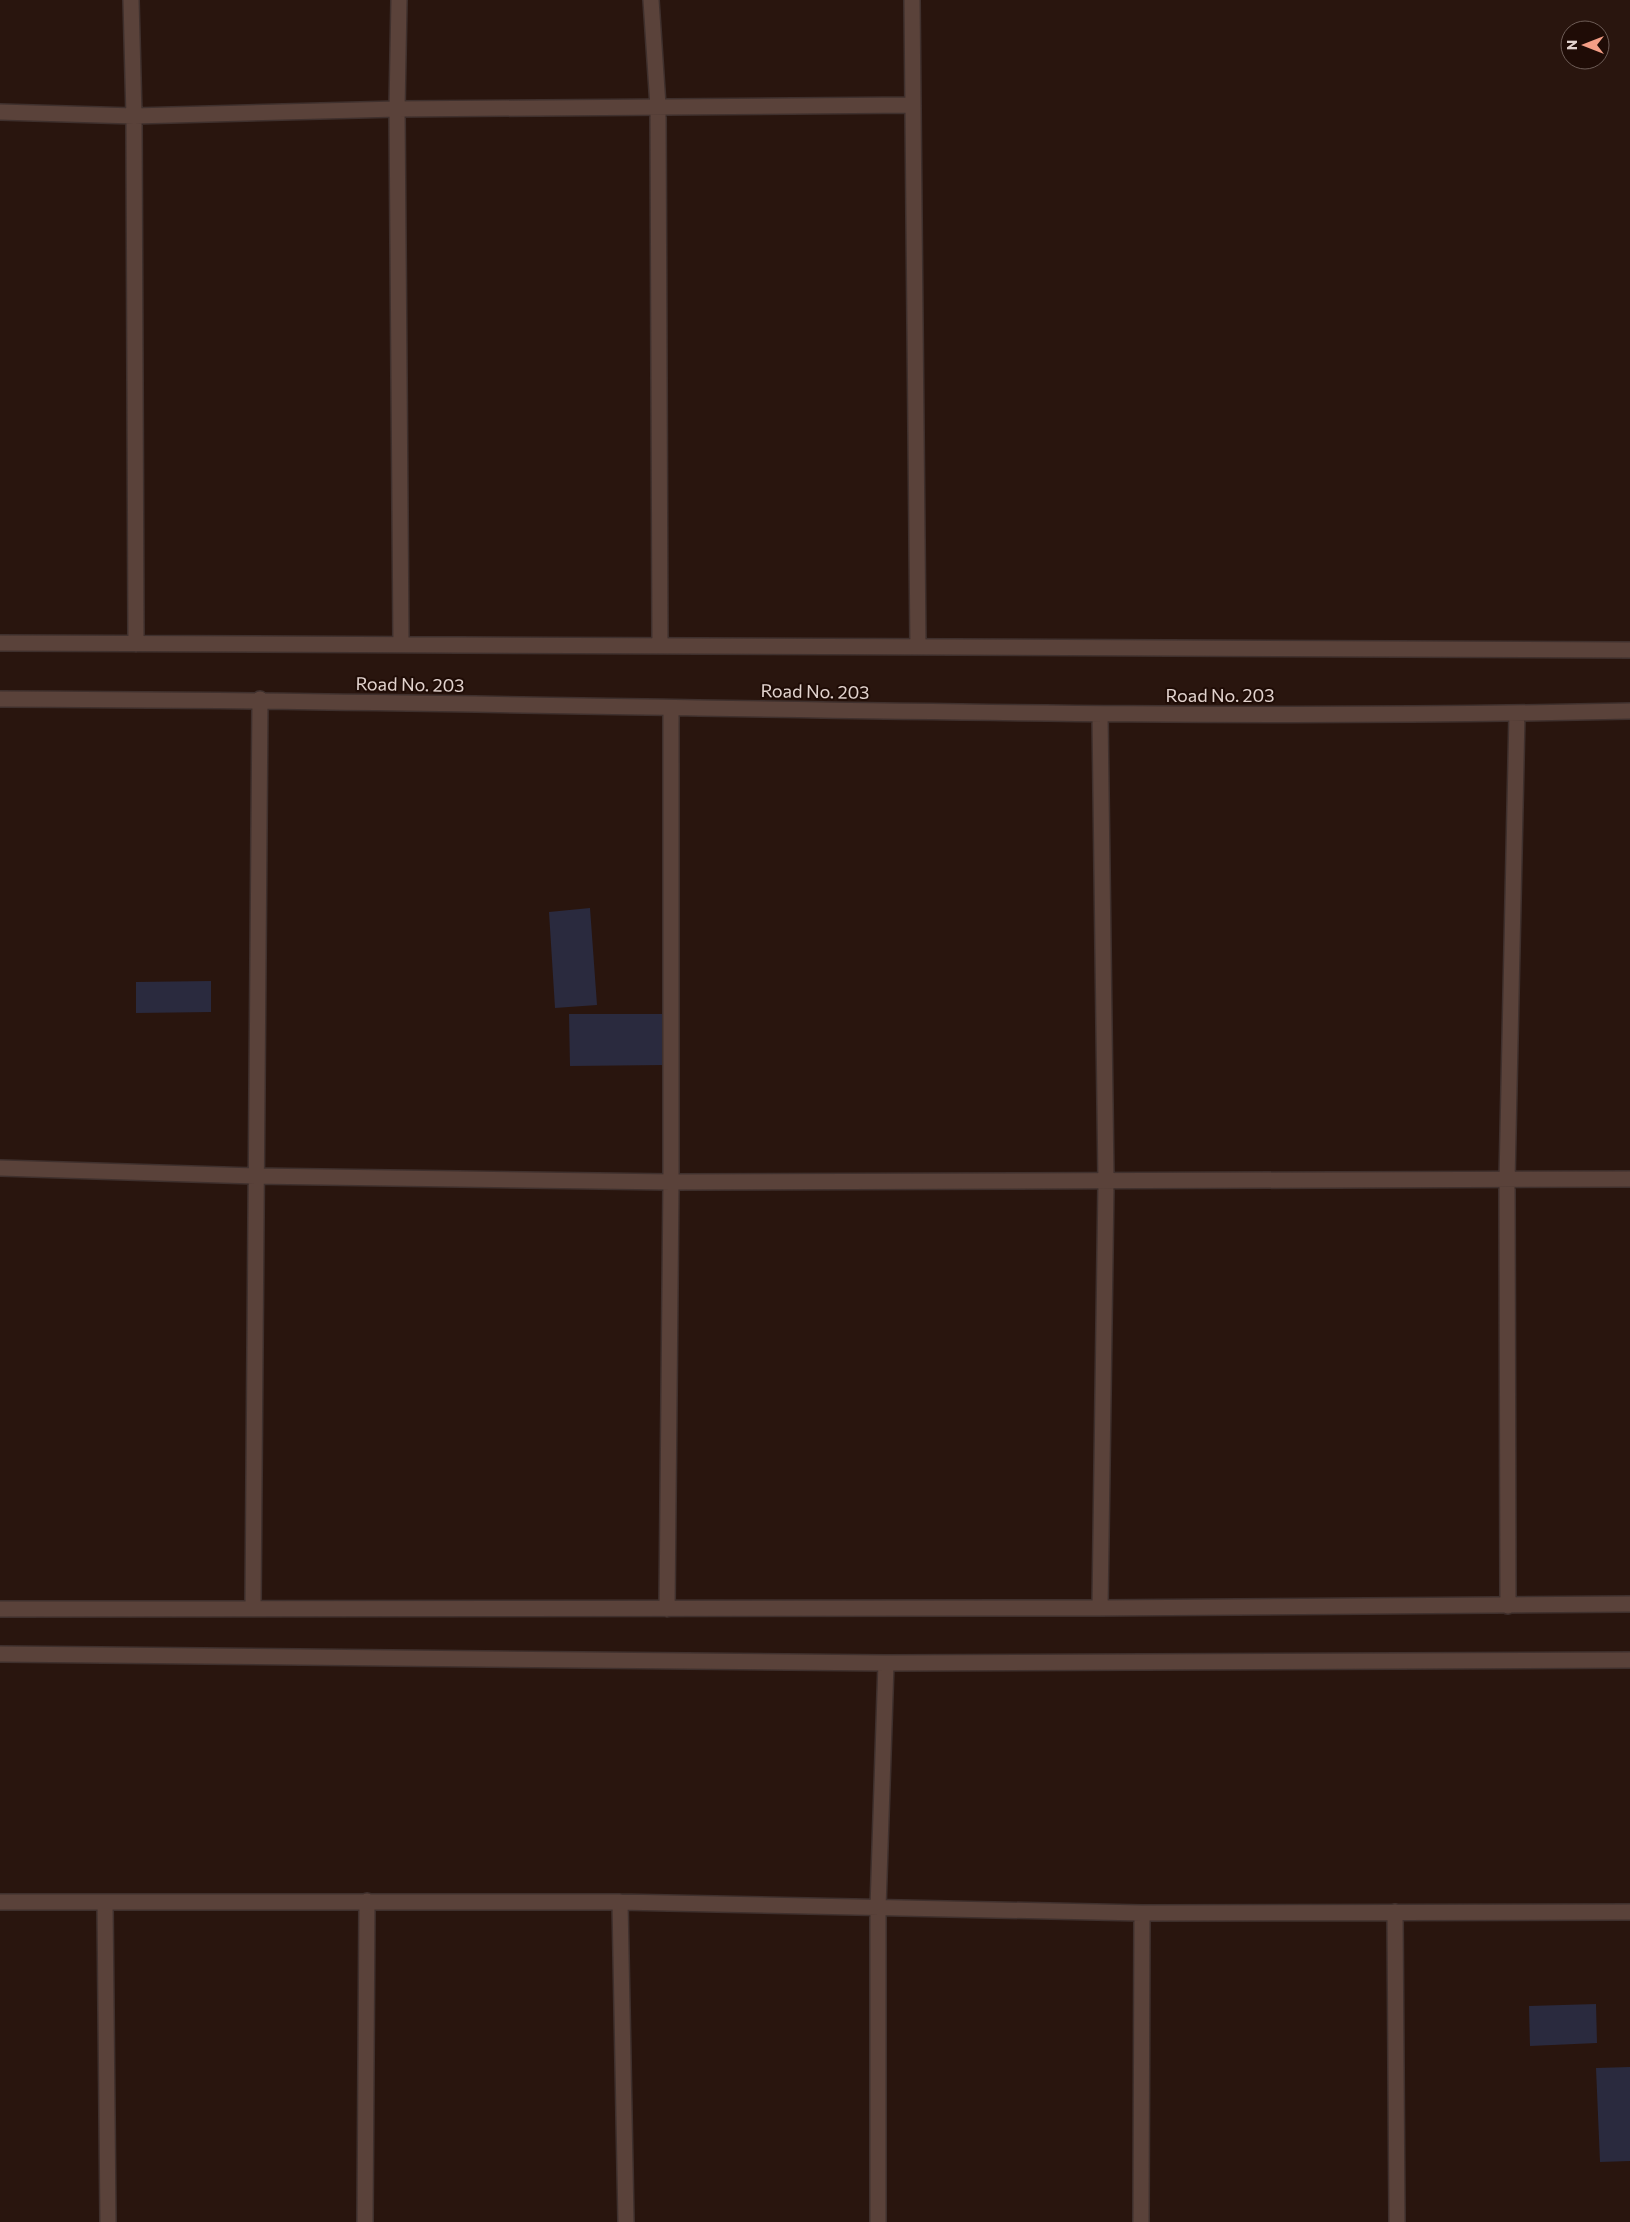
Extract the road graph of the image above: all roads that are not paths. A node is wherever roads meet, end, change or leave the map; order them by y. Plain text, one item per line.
1 (131, 0) edge
2 (399, 0) edge
3 (651, 0) edge
4 (912, 0) edge
5 (913, 105) junction
6 (658, 106) junction
7 (397, 109) junction
8 (0, 112) edge
9 (134, 116) junction
10 (0, 643) edge
11 (136, 644) junction
12 (400, 644) junction
13 (660, 646) junction
14 (918, 647) junction
15 (1630, 650) edge
16 (0, 699) edge
17 (260, 699) junction
18 (672, 708) junction
19 (1630, 711) edge
20 (1100, 714) junction
21 (1517, 714) junction
22 (0, 1168) edge
23 (255, 1176) junction
24 (1630, 1179) edge
25 (1507, 1180) junction
26 (671, 1182) junction
27 (1106, 1182) junction
28 (1630, 1604) edge
29 (1508, 1606) junction
30 (253, 1608) junction
31 (1100, 1608) junction
32 (0, 1609) edge
33 (667, 1609) junction
34 (0, 1654) edge
35 (1630, 1660) edge
36 (886, 1663) junction
37 (367, 1901) junction
38 (0, 1902) edge
39 (620, 1902) junction
40 (105, 1903) junction
41 (878, 1908) junction
42 (1395, 1912) junction
43 (1630, 1912) edge
44 (1142, 1913) junction
45 (108, 2222) edge
46 (365, 2222) edge
47 (626, 2222) edge
48 (878, 2222) edge
49 (1140, 2222) edge
50 (1397, 2222) edge

1 - 9 street
2 - 7 street
3 - 6 street
4 - 5 street
5 - 6 street
5 - 14 street
6 - 7 street
6 - 13 street
7 - 9 street
7 - 12 street
8 - 9 street
9 - 11 street
10 - 11 street
11 - 12 street
12 - 13 street
13 - 14 street
14 - 15 street
16 - 17 street, Road No. 203
17 - 18 street, Road No. 203
17 - 23 street
18 - 20 street, Road No. 203
18 - 26 street
19 - 21 street, Road No. 203
20 - 21 street, Road No. 203
20 - 27 street
21 - 25 street
22 - 23 street
23 - 26 street
23 - 30 street
24 - 25 street
25 - 27 street
25 - 29 street
26 - 27 street
26 - 33 street
27 - 31 street
28 - 29 street
29 - 31 street
30 - 32 street
30 - 33 street
31 - 33 street
34 - 36 street
35 - 36 street
36 - 41 street
37 - 39 street
37 - 40 street
37 - 46 street
38 - 40 street
39 - 41 street
39 - 47 street
40 - 45 street
41 - 44 street
41 - 48 street
42 - 43 street
42 - 44 street
42 - 50 street
44 - 49 street

